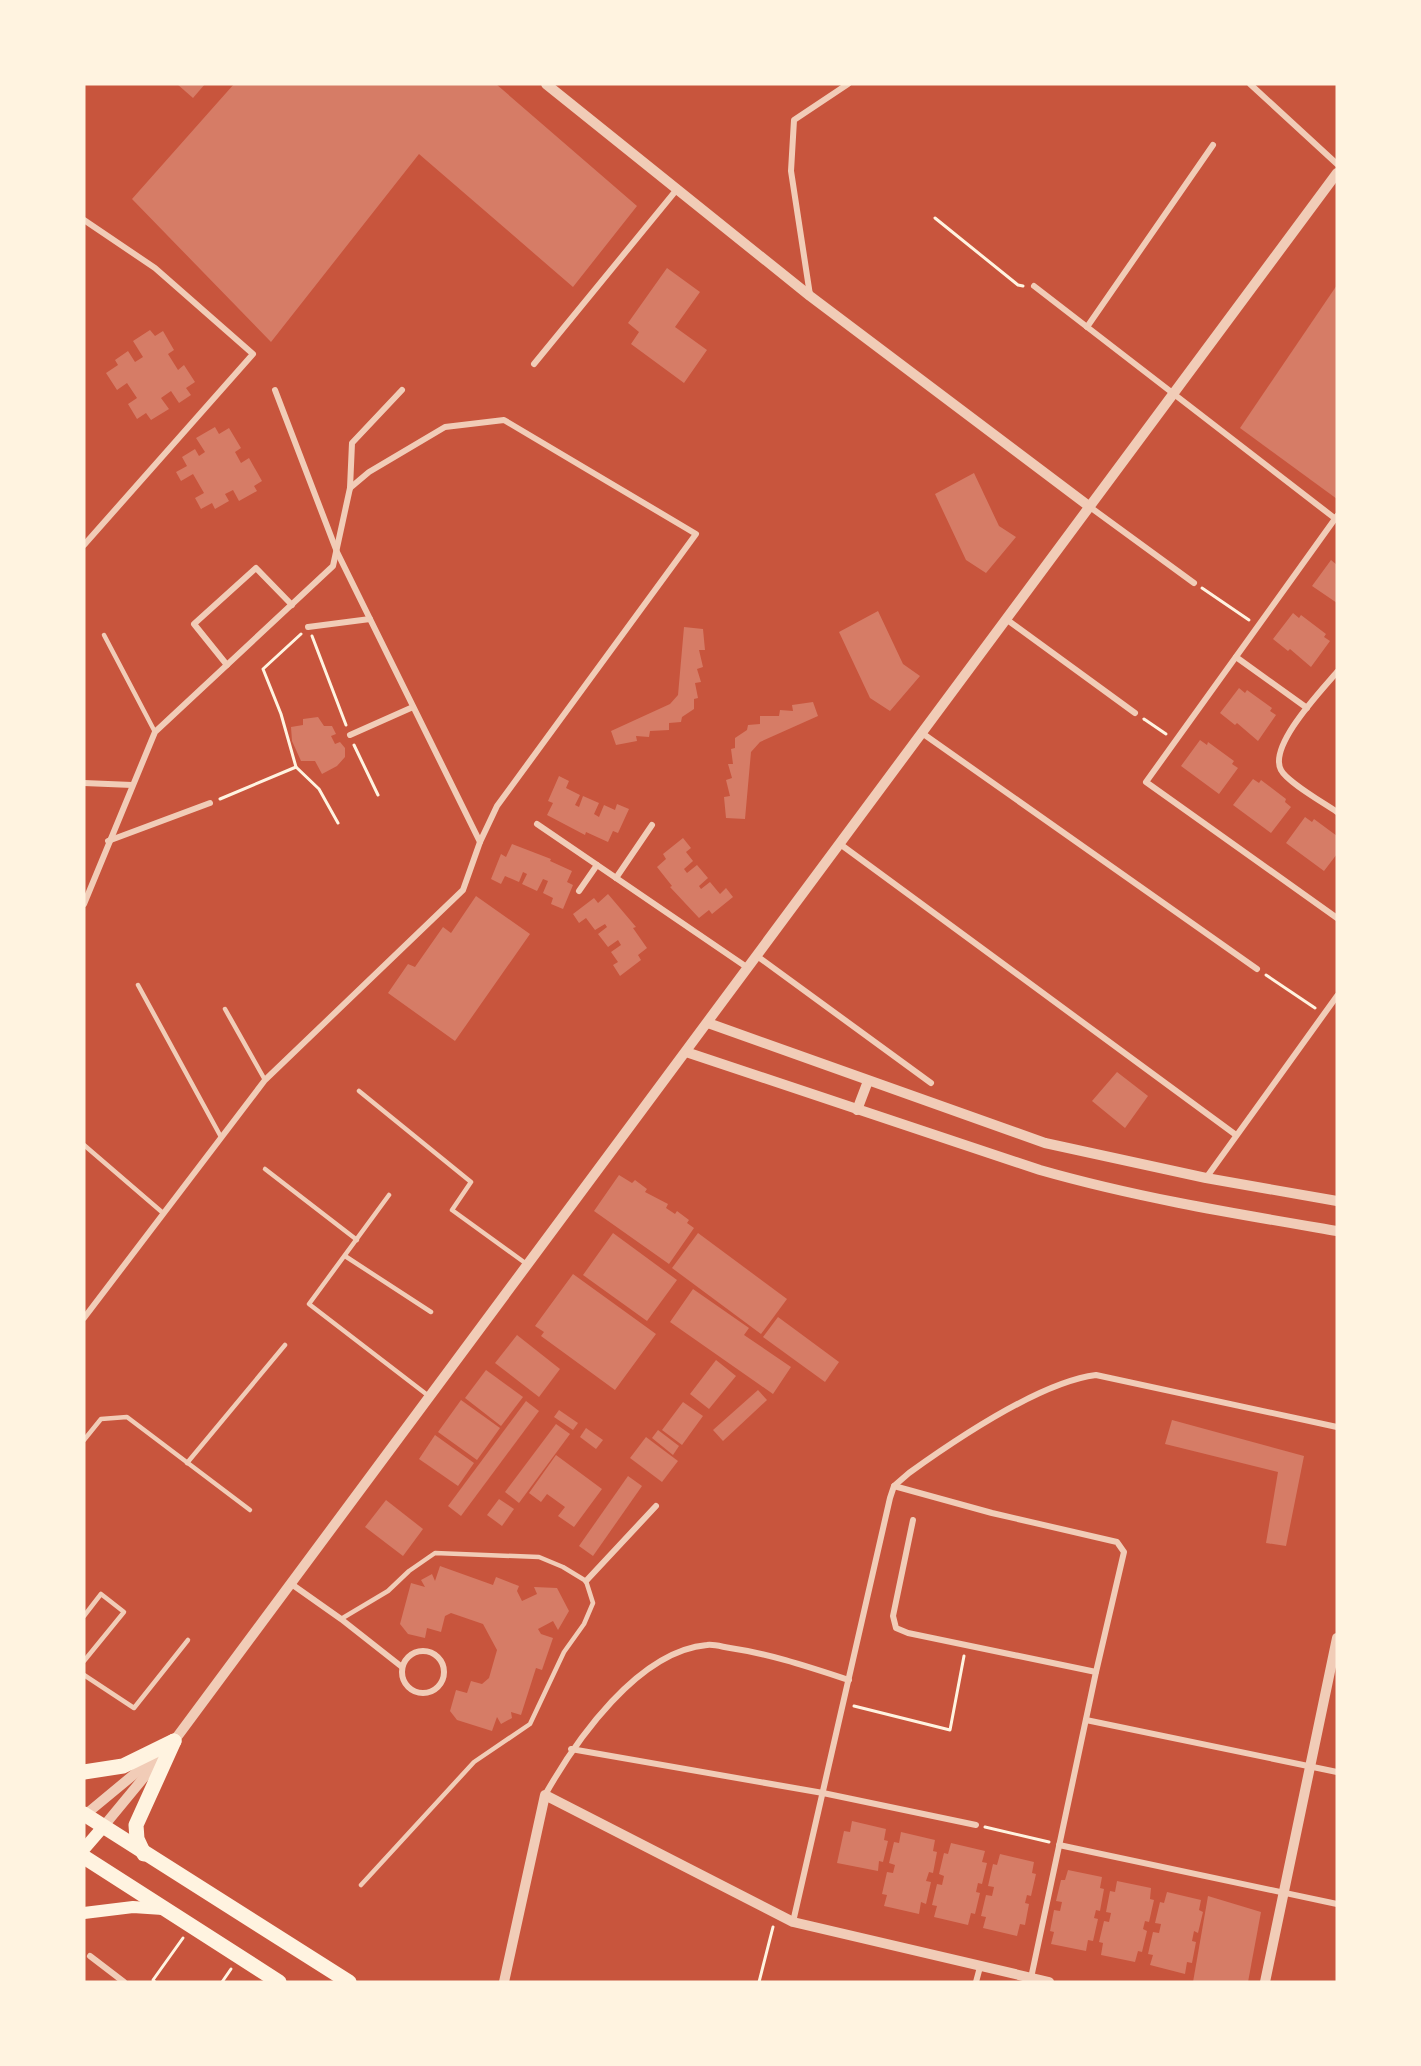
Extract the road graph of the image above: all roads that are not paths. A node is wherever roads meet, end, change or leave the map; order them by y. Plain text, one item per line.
1 (546, 84) edge
2 (849, 84) edge
3 (1250, 84) edge
4 (1213, 145) dead end
5 (1337, 164) edge
6 (1337, 173) edge
7 (678, 188) junction
8 (84, 220) edge
9 (1034, 286) road end
10 (810, 296) junction
11 (1087, 327) junction
12 (534, 364) dead end
13 (275, 390) dead end
14 (402, 390) dead end
15 (1174, 393) junction
16 (350, 488) junction
17 (1089, 507) junction
18 (1336, 518) edge
19 (84, 545) edge
20 (336, 552) junction
21 (1194, 583) road end
22 (292, 605) junction
23 (1006, 619) junction
24 (370, 620) junction
25 (308, 627) road end
26 (104, 635) dead end
27 (1236, 657) junction
28 (227, 665) junction
29 (1337, 672) edge
30 (413, 707) junction
31 (1307, 708) junction
32 (1135, 712) road end
33 (155, 732) junction
34 (922, 733) junction
35 (350, 735) road end
36 (84, 783) edge
37 (132, 785) junction
38 (210, 803) road end
39 (1337, 812) edge
40 (537, 824) dead end
41 (652, 825) dead end
42 (108, 841) junction
43 (480, 842) junction
44 (840, 844) junction
45 (597, 865) junction
46 (616, 878) junction
47 (579, 891) dead end
48 (84, 904) edge
49 (1337, 918) edge
50 (757, 956) junction
51 (748, 969) junction
52 (1257, 969) road end
53 (138, 985) dead end
54 (1337, 996) edge
55 (225, 1009) dead end
56 (708, 1023) junction
57 (686, 1052) junction
58 (265, 1080) junction
59 (868, 1081) junction
60 (931, 1083) dead end
61 (359, 1091) dead end
62 (858, 1110) junction
63 (1236, 1135) junction
64 (221, 1137) junction
65 (84, 1145) edge
66 (265, 1169) dead end
67 (1206, 1179) junction
68 (389, 1195) dead end
69 (1337, 1200) edge
70 (163, 1212) junction
71 (1337, 1231) edge
72 (357, 1240) junction
73 (345, 1256) junction
74 (528, 1264) junction
75 (431, 1312) dead end
76 (84, 1318) edge
77 (285, 1345) dead end
78 (430, 1397) junction
79 (1337, 1427) edge
80 (84, 1440) edge
81 (187, 1463) junction
82 (894, 1486) junction
83 (656, 1506) dead end
84 (250, 1510) dead end
85 (913, 1520) dead end
86 (586, 1581) junction
87 (290, 1584) junction
88 (84, 1616) edge
89 (342, 1619) junction
90 (1337, 1638) edge
91 (188, 1640) dead end
92 (84, 1661) edge
93 (402, 1667) junction
94 (1096, 1672) junction
95 (84, 1675) edge
96 (849, 1680) junction
97 (1086, 1720) junction
98 (174, 1741) junction
99 (571, 1749) junction
100 (1308, 1766) junction
101 (84, 1772) edge
102 (1337, 1772) edge
103 (823, 1793) junction
104 (545, 1795) junction
105 (84, 1815) edge
106 (976, 1825) road end
107 (103, 1827) junction
108 (1059, 1845) junction
109 (84, 1849) edge
110 (144, 1854) junction
111 (84, 1857) edge
112 (361, 1885) dead end
113 (1283, 1892) junction
114 (1337, 1904) edge
115 (163, 1909) junction
116 (84, 1913) edge
117 (793, 1922) junction
118 (90, 1956) dead end
119 (980, 1967) junction
120 (1031, 1978) junction
121 (124, 1982) edge
122 (279, 1982) edge
123 (349, 1982) edge
124 (504, 1982) edge
125 (976, 1982) edge
126 (1049, 1982) edge
127 (1265, 1982) edge

1 - 7 street
2 - 10 street
3 - 5 street
4 - 11 street
6 - 15 street
7 - 10 street
7 - 12 street
8 - 19 street
9 - 11 street
10 - 17 street
11 - 15 street
13 - 20 street
14 - 16 street
15 - 17 street
15 - 18 street
16 - 20 street
16 - 43 street
17 - 21 street
17 - 23 street
18 - 27 street
20 - 22 street
20 - 24 street
22 - 28 street
22 - 28 street
23 - 32 street
23 - 34 street
24 - 25 street
24 - 30 street
26 - 33 lane
27 - 31 street
27 - 49 street
28 - 33 street
29 - 31 street
30 - 35 street
30 - 43 street
31 - 39 street
33 - 37 street
34 - 44 street
34 - 52 street
36 - 37 street
37 - 42 street
38 - 42 street
40 - 45 street
41 - 46 street
42 - 48 street
43 - 58 street
44 - 50 street
44 - 63 street
45 - 46 street
45 - 47 street
46 - 51 street
50 - 51 street
50 - 60 street
51 - 56 street
53 - 64 lane
54 - 63 street
55 - 58 lane
56 - 57 street
56 - 59 street
57 - 62 street
57 - 74 street
58 - 64 street
59 - 62 street
59 - 67 street
61 - 74 lane
62 - 71 street
63 - 67 street
64 - 70 street
65 - 70 lane
66 - 72 lane
67 - 69 street
68 - 72 lane
70 - 76 street
72 - 73 lane
73 - 75 lane
73 - 78 lane
74 - 78 street
77 - 81 lane
78 - 87 street
79 - 82 street
80 - 81 lane
81 - 84 lane
82 - 94 street
82 - 96 street
83 - 86 street
85 - 94 street
86 - 89 lane
86 - 112 lane
87 - 89 street
87 - 98 street
88 - 92 lane
89 - 93 street
90 - 100 street
91 - 95 lane
93 - 93 street
94 - 97 street
96 - 99 street
96 - 103 street
97 - 100 street
97 - 108 street
98 - 101 main road
98 - 105 street
98 - 107 street
98 - 110 main road
99 - 103 street
99 - 104 street
100 - 102 street
100 - 113 street
103 - 106 street
103 - 117 street
104 - 117 street
104 - 124 street
105 - 107 main road
107 - 109 main road
107 - 110 main road
108 - 113 street
108 - 120 street
110 - 123 main road
111 - 115 main road
113 - 114 street
113 - 127 street
115 - 116 main road
115 - 122 main road
117 - 119 street
118 - 121 street
119 - 120 street
119 - 125 street
120 - 126 street

